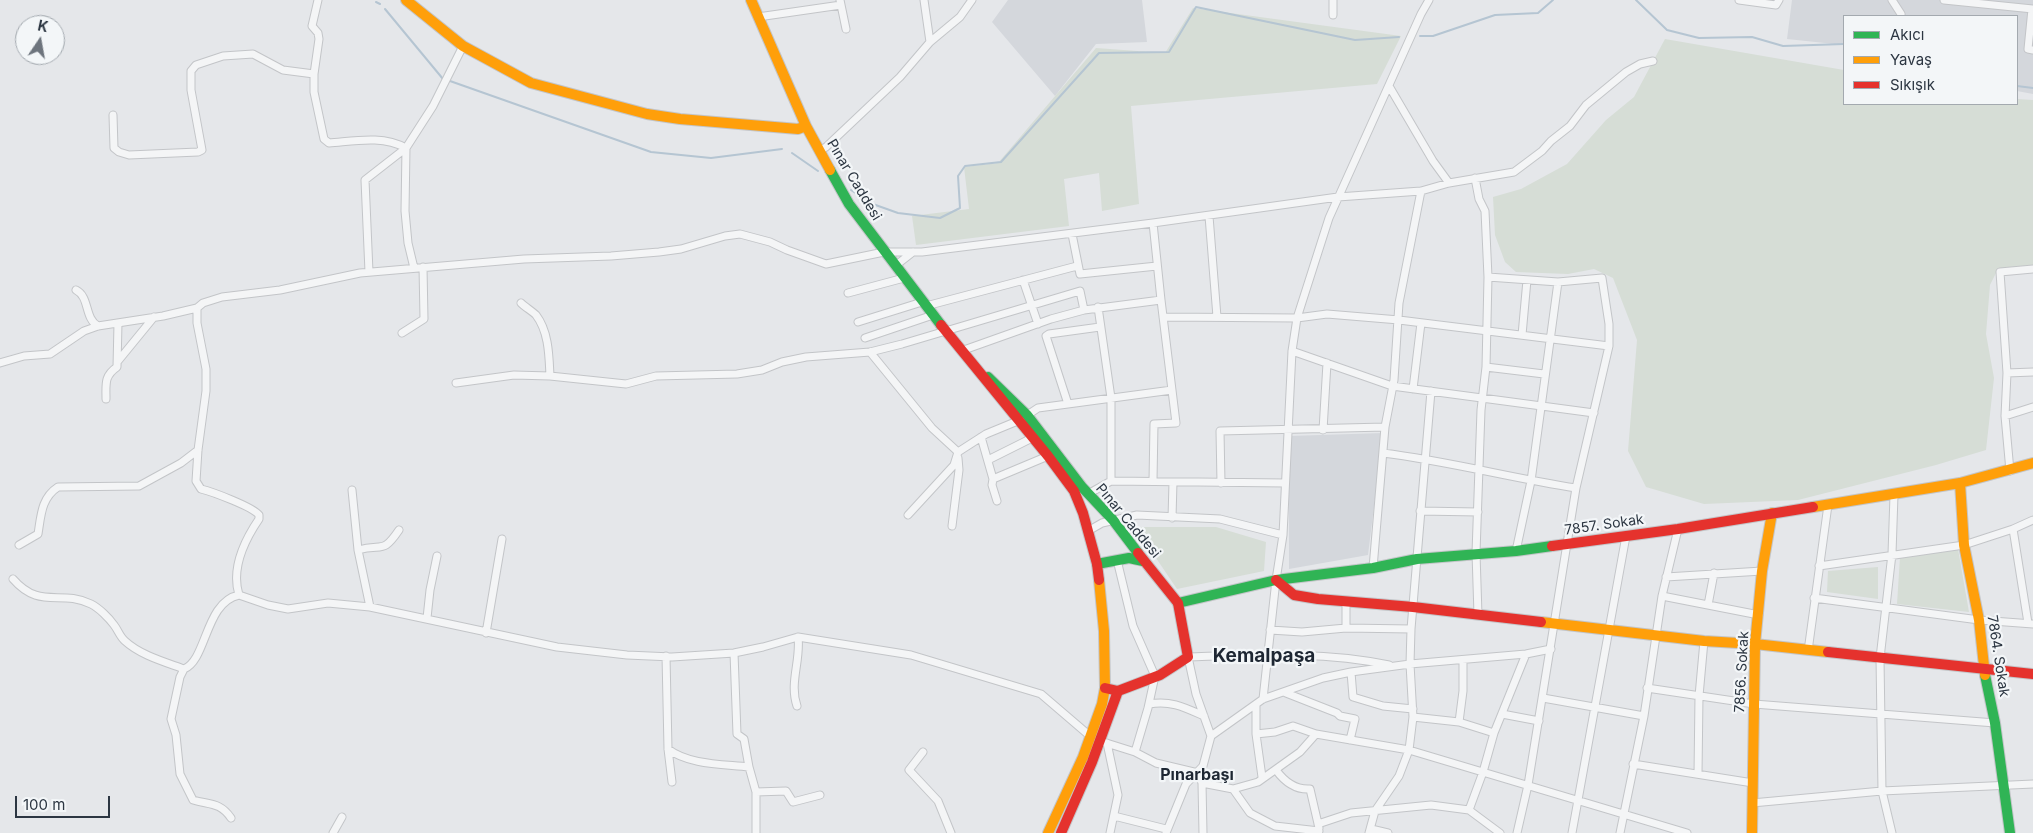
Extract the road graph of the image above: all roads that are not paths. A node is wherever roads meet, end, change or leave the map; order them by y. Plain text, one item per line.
1 (318, 0) edge
2 (406, 0) edge
3 (751, 0) edge
4 (924, 0) edge
5 (972, 0) edge
6 (1333, 0) edge
7 (1429, 0) edge
8 (1743, 0) edge
9 (1779, 0) edge
10 (1892, 0) edge
11 (1944, 0) edge
12 (840, 2) edge
13 (2032, 9) edge
14 (1901, 14) dead end
15 (1333, 15) dead end
16 (758, 17) junction
17 (846, 29) dead end
18 (930, 42) junction
19 (463, 46) junction
20 (2033, 50) edge
21 (1654, 61) dead end
22 (314, 74) junction
23 (1389, 86) junction
24 (113, 115) dead end
25 (806, 126) junction
26 (406, 148) junction
27 (819, 151) junction
28 (1475, 178) junction
29 (1449, 183) junction
30 (1421, 191) junction
31 (1338, 197) junction
32 (1209, 216) junction
33 (1152, 224) junction
34 (1072, 234) junction
35 (884, 252) junction
36 (913, 252) junction
37 (895, 266) junction
38 (1077, 266) junction
39 (1157, 266) junction
40 (418, 268) junction
41 (2033, 269) edge
42 (369, 272) junction
43 (1488, 277) junction
44 (904, 278) junction
45 (1023, 280) junction
46 (1526, 280) junction
47 (1558, 282) junction
48 (76, 290) dead end
49 (848, 293) dead end
50 (1161, 300) junction
51 (521, 303) dead end
52 (924, 304) junction
53 (1032, 305) junction
54 (1098, 307) junction
55 (196, 308) junction
56 (1084, 310) junction
57 (933, 315) junction
58 (154, 317) junction
59 (1163, 317) junction
60 (1217, 317) junction
61 (1297, 318) junction
62 (1399, 320) junction
63 (858, 322) dead end
64 (118, 323) junction
65 (1421, 323) junction
66 (1038, 324) junction
67 (98, 326) junction
68 (1100, 326) junction
69 (1487, 330) junction
70 (946, 332) junction
71 (402, 333) dead end
72 (1522, 335) junction
73 (865, 338) dead end
74 (1550, 339) junction
75 (1608, 346) junction
76 (1292, 351) junction
77 (870, 352) junction
78 (963, 353) junction
79 (118, 361) junction
80 (0, 363) edge
81 (1327, 363) junction
82 (1486, 367) junction
83 (2033, 372) edge
84 (2007, 373) junction
85 (1544, 374) junction
86 (550, 376) junction
87 (456, 383) dead end
88 (1392, 386) junction
89 (1413, 389) junction
90 (1172, 390) junction
91 (1430, 391) junction
92 (1111, 398) junction
93 (1482, 398) junction
94 (106, 399) dead end
95 (1068, 404) junction
96 (1540, 405) junction
97 (2033, 407) edge
98 (1594, 413) junction
99 (2006, 416) junction
100 (1023, 417) junction
101 (1386, 427) junction
102 (1323, 430) junction
103 (1287, 431) junction
104 (981, 437) junction
105 (1034, 437) junction
106 (198, 450) junction
107 (958, 452) junction
108 (1383, 452) junction
109 (1048, 456) junction
110 (1425, 458) junction
111 (988, 460) junction
112 (2033, 463) edge
113 (1479, 471) junction
114 (2010, 471) junction
115 (994, 479) junction
116 (1111, 481) junction
117 (1153, 481) junction
118 (1531, 481) junction
119 (1173, 482) junction
120 (1221, 483) junction
121 (1285, 483) junction
122 (1960, 483) junction
123 (1576, 488) junction
124 (352, 490) dead end
125 (1082, 491) junction
126 (1894, 496) junction
127 (997, 501) dead end
128 (1828, 505) junction
129 (1420, 511) junction
130 (1478, 512) junction
131 (1772, 513) junction
132 (908, 515) dead end
133 (1172, 518) junction
134 (1112, 520) junction
135 (2033, 522) edge
136 (952, 526) dead end
137 (1678, 529) junction
138 (2013, 529) junction
139 (399, 530) dead end
140 (1088, 531) junction
141 (1283, 535) junction
142 (1626, 536) junction
143 (502, 539) dead end
144 (1567, 544) junction
145 (19, 545) dead end
146 (1964, 545) junction
147 (1134, 549) junction
148 (358, 550) junction
149 (1516, 550) junction
150 (1476, 553) junction
151 (1892, 554) junction
152 (438, 556) dead end
153 (1095, 559) junction
154 (1417, 559) junction
155 (1118, 560) junction
156 (1143, 561) junction
157 (1819, 566) junction
158 (1373, 568) junction
159 (1762, 571) junction
160 (1714, 573) junction
161 (1666, 577) junction
162 (13, 579) dead end
163 (1276, 580) junction
164 (239, 595) junction
165 (1662, 596) junction
166 (1814, 598) junction
167 (1346, 601) junction
168 (1178, 604) junction
169 (1708, 605) junction
170 (370, 607) junction
171 (1413, 607) junction
172 (1886, 607) junction
173 (1478, 615) junction
174 (1759, 615) junction
175 (427, 618) junction
176 (1978, 620) junction
177 (2030, 623) edge
178 (1554, 624) junction
179 (1346, 628) junction
180 (1411, 629) junction
181 (1270, 630) junction
182 (1610, 630) junction
183 (486, 633) junction
184 (1655, 635) junction
185 (798, 637) junction
186 (1704, 641) junction
187 (1755, 644) junction
188 (1551, 649) junction
189 (1808, 651) junction
190 (734, 653) junction
191 (1267, 654) junction
192 (1526, 654) junction
193 (666, 656) junction
194 (1188, 657) junction
195 (1880, 658) junction
196 (1463, 660) junction
197 (1410, 664) junction
198 (1394, 666) junction
199 (1984, 669) junction
200 (184, 670) junction
201 (1351, 672) junction
202 (2033, 674) edge
203 (1155, 676) junction
204 (1104, 688) junction
205 (1647, 688) junction
206 (1118, 691) junction
207 (1286, 693) junction
208 (1699, 696) junction
209 (1543, 698) junction
210 (1263, 700) junction
211 (1149, 704) junction
212 (1754, 704) junction
213 (1256, 705) junction
214 (797, 706) dead end
215 (1595, 706) junction
216 (1413, 709) junction
217 (1879, 713) junction
218 (1502, 714) junction
219 (1204, 716) junction
220 (1644, 716) junction
221 (1413, 717) junction
222 (1539, 721) junction
223 (1459, 722) junction
224 (1995, 723) junction
225 (1494, 733) junction
226 (1256, 734) junction
227 (1316, 734) junction
228 (1211, 736) junction
229 (1099, 740) junction
230 (1350, 740) junction
231 (668, 749) junction
232 (1409, 750) junction
233 (923, 752) dead end
234 (1135, 752) junction
235 (1633, 764) junction
236 (749, 766) junction
237 (1276, 770) junction
238 (1198, 772) junction
239 (1483, 772) junction
240 (1698, 774) junction
241 (1262, 778) junction
242 (672, 782) dead end
243 (1202, 783) junction
244 (1753, 783) junction
245 (2033, 784) edge
246 (1528, 785) junction
247 (2004, 786) junction
248 (1233, 789) junction
249 (1882, 791) junction
250 (756, 792) junction
251 (820, 795) dead end
252 (1578, 801) junction
253 (1752, 802) junction
254 (1469, 810) junction
255 (1375, 812) junction
256 (1623, 813) junction
257 (1114, 816) junction
258 (342, 817) dead end
259 (231, 818) dead end
260 (1319, 830) edge
261 (1166, 831) edge
262 (1370, 831) edge
263 (333, 833) edge
264 (756, 833) edge
265 (951, 833) edge
266 (1048, 833) edge
267 (1061, 833) edge
268 (1110, 833) edge
269 (1203, 833) edge
270 (1388, 833) edge
271 (1500, 833) edge
272 (1517, 833) edge
273 (1572, 833) edge
274 (1620, 833) edge
275 (1687, 833) edge
276 (1752, 833) edge
277 (1892, 833) edge
278 (2010, 833) edge

1 - 22 street
2 - 19 street
3 - 16 street, Pınar Caddesi
4 - 18 street
5 - 18 street
6 - 15 street
7 - 23 street
8 - 9 street
10 - 14 street
11 - 13 street
12 - 16 street
12 - 17 street
13 - 20 street
16 - 25 street, Pınar Caddesi
18 - 27 street
19 - 25 street
19 - 26 street
21 - 28 street
22 - 24 street
22 - 26 street
23 - 29 street
23 - 31 street
25 - 27 street, Pınar Caddesi
26 - 40 street
26 - 42 street
27 - 35 street, Pınar Caddesi
28 - 29 street
28 - 43 street
29 - 30 street
30 - 31 street
30 - 62 street
31 - 32 street
31 - 61 street
32 - 33 street
32 - 60 street
33 - 34 street
33 - 39 street
34 - 36 street
34 - 38 street
35 - 36 street
35 - 37 street, Pınar Caddesi
35 - 40 street
36 - 37 street
37 - 44 street, Pınar Caddesi
38 - 39 street
38 - 45 street
39 - 50 street
40 - 42 street
40 - 71 street
41 - 84 street
42 - 55 street
43 - 46 street
43 - 69 street
44 - 49 street
44 - 52 street, Pınar Caddesi
45 - 52 street
45 - 53 street
46 - 47 street
46 - 72 street
47 - 74 street
47 - 75 street
48 - 67 street
50 - 54 street
50 - 59 street
51 - 86 street
52 - 57 street, Pınar Caddesi
52 - 63 street
53 - 56 street
53 - 66 street
53 - 70 street
54 - 56 street
54 - 68 street
55 - 58 street
55 - 106 street
56 - 66 street
57 - 70 street, Pınar Caddesi
57 - 73 street
58 - 64 street
58 - 79 street
59 - 60 street
59 - 90 street
60 - 61 street
61 - 62 street
61 - 76 street
62 - 65 street
62 - 88 street
64 - 67 street
64 - 79 street
65 - 69 street
65 - 89 street
66 - 78 street
67 - 80 street
68 - 92 street
68 - 95 street
69 - 72 street
69 - 82 street
70 - 77 street
70 - 78 street, Pınar Caddesi
72 - 74 street
74 - 75 street
74 - 85 street
75 - 98 street
76 - 81 street
76 - 103 street
77 - 86 street
77 - 107 street
78 - 100 street, Pınar Caddesi
79 - 94 street
81 - 88 street
81 - 102 street
82 - 85 street
82 - 93 street
83 - 84 street
84 - 99 street
85 - 96 street
86 - 87 street
88 - 89 street
88 - 101 street
89 - 91 street
90 - 92 street
90 - 117 street
91 - 93 street
91 - 110 street
92 - 95 street
92 - 116 street
93 - 96 street
93 - 113 street
95 - 100 street
96 - 98 street
96 - 118 street
97 - 99 street
98 - 123 street
99 - 114 street
100 - 104 street
100 - 105 street, Pınar Caddesi
100 - 125 street, Pınar Caddesi
101 - 102 street
101 - 108 street
102 - 103 street
103 - 120 street
103 - 121 street
104 - 107 street
104 - 111 street
105 - 109 street, Pınar Caddesi
105 - 111 street
106 - 145 street
106 - 164 street
107 - 132 street
107 - 136 street
108 - 110 street
108 - 158 street
109 - 115 street
109 - 125 street, Pınar Caddesi
110 - 113 street
110 - 129 street
111 - 115 street
112 - 114 street, 7857. Sokak
113 - 118 street
113 - 130 street
114 - 122 street, 7857. Sokak
115 - 127 street
116 - 117 street
116 - 125 street
117 - 119 street
118 - 123 street
118 - 149 street
119 - 120 street
119 - 133 street
120 - 121 street
121 - 141 street
122 - 126 street, 7857. Sokak
122 - 146 street, 7864. Sokak
123 - 144 street
124 - 148 street
125 - 134 street, Pınar Caddesi
125 - 140 street
126 - 128 street, 7857. Sokak
126 - 151 street
128 - 131 street, 7857. Sokak
128 - 157 street
129 - 130 street
129 - 154 street
130 - 150 street
131 - 137 street, 7857. Sokak
131 - 159 street, 7856. Sokak
133 - 134 street
133 - 141 street
134 - 140 street
134 - 147 street, Pınar Caddesi
135 - 138 street
137 - 142 street, 7857. Sokak
137 - 161 street
138 - 146 street
138 - 177 street
139 - 148 street
140 - 153 street
141 - 163 street
142 - 144 street, 7857. Sokak
142 - 182 street
143 - 183 street
144 - 149 street, 7857. Sokak
144 - 178 street
146 - 151 street
146 - 176 street, 7864. Sokak
147 - 153 street
147 - 156 street, Pınar Caddesi
148 - 170 street
149 - 150 street, 7857. Sokak
150 - 154 street, 7857. Sokak
150 - 173 street
151 - 157 street
151 - 172 street
152 - 175 street
153 - 155 street
153 - 204 street
154 - 158 street, 7857. Sokak
154 - 171 street
155 - 156 street
155 - 203 street
156 - 168 street, Pınar Caddesi
157 - 166 street
158 - 163 street, 7857. Sokak
159 - 160 street
159 - 174 street, 7856. Sokak
160 - 161 street
160 - 169 street
161 - 165 street
162 - 200 street
163 - 167 street
163 - 168 street, 7857. Sokak
163 - 181 street
164 - 170 street
164 - 200 street
165 - 169 street
165 - 184 street
166 - 172 street
166 - 189 street
167 - 171 street
167 - 179 street
168 - 194 street, Pınar Caddesi
169 - 174 street
170 - 175 street
171 - 173 street
171 - 180 street
172 - 176 street
172 - 195 street
173 - 178 street
174 - 187 street, 7856. Sokak
175 - 183 street
176 - 177 street
176 - 199 street, 7864. Sokak
178 - 182 street
178 - 188 street
179 - 180 street
179 - 181 street
180 - 197 street
181 - 191 street
182 - 184 street
182 - 215 street
183 - 193 street
184 - 186 street
184 - 205 street
185 - 190 street
185 - 214 street
185 - 229 street
186 - 187 street
186 - 208 street
187 - 189 street
187 - 212 street, 7856. Sokak
188 - 192 street
188 - 209 street
189 - 195 street
190 - 193 street
190 - 236 street
191 - 194 street
191 - 198 street
191 - 210 street
192 - 196 street
192 - 218 street
193 - 231 street
194 - 203 street
194 - 219 street, Pınar Caddesi
195 - 199 street
195 - 217 street
196 - 197 street
196 - 223 street
197 - 198 street
197 - 216 street
198 - 201 street
199 - 202 street
199 - 224 street, 7864. Sokak
200 - 259 street
201 - 207 street
201 - 216 street
203 - 206 street
203 - 211 street
204 - 206 street
204 - 229 street
205 - 208 street
205 - 220 street
206 - 229 street
207 - 210 street
207 - 230 street
208 - 212 street
208 - 240 street
209 - 215 street
209 - 222 street
210 - 213 street
211 - 219 street
211 - 234 street
212 - 217 street
212 - 244 street, 7856. Sokak
213 - 226 street
213 - 228 street
215 - 220 street
215 - 252 street
216 - 221 street
217 - 224 street
217 - 249 street
218 - 222 street
218 - 225 street
219 - 228 street, Pınar Caddesi
220 - 235 street
221 - 223 street
221 - 232 street
222 - 246 street
223 - 225 street
224 - 247 street, 7864. Sokak
225 - 239 street
226 - 227 street
226 - 241 street
227 - 230 street
227 - 237 street
228 - 238 street
229 - 234 street
229 - 257 street
229 - 266 street
229 - 267 street
230 - 232 street
231 - 236 street
231 - 242 street
232 - 239 street
232 - 255 street
233 - 265 street
234 - 238 street
235 - 240 street
235 - 256 street
236 - 250 street
237 - 241 street
237 - 260 street
238 - 243 street
238 - 261 street
239 - 246 street
239 - 254 street
240 - 244 street
241 - 248 street
243 - 248 street
243 - 269 street
244 - 253 street, 7856. Sokak
245 - 247 street
246 - 252 street
246 - 272 street
247 - 249 street
247 - 278 street, 7864. Sokak
248 - 260 street
249 - 253 street
249 - 277 street
250 - 251 street
250 - 264 street
252 - 256 street
252 - 273 street
253 - 276 street, 7856. Sokak
254 - 255 street
254 - 271 street
255 - 260 street
255 - 262 street
256 - 274 street
256 - 275 street
257 - 261 street
257 - 268 street
258 - 263 street
262 - 270 street

